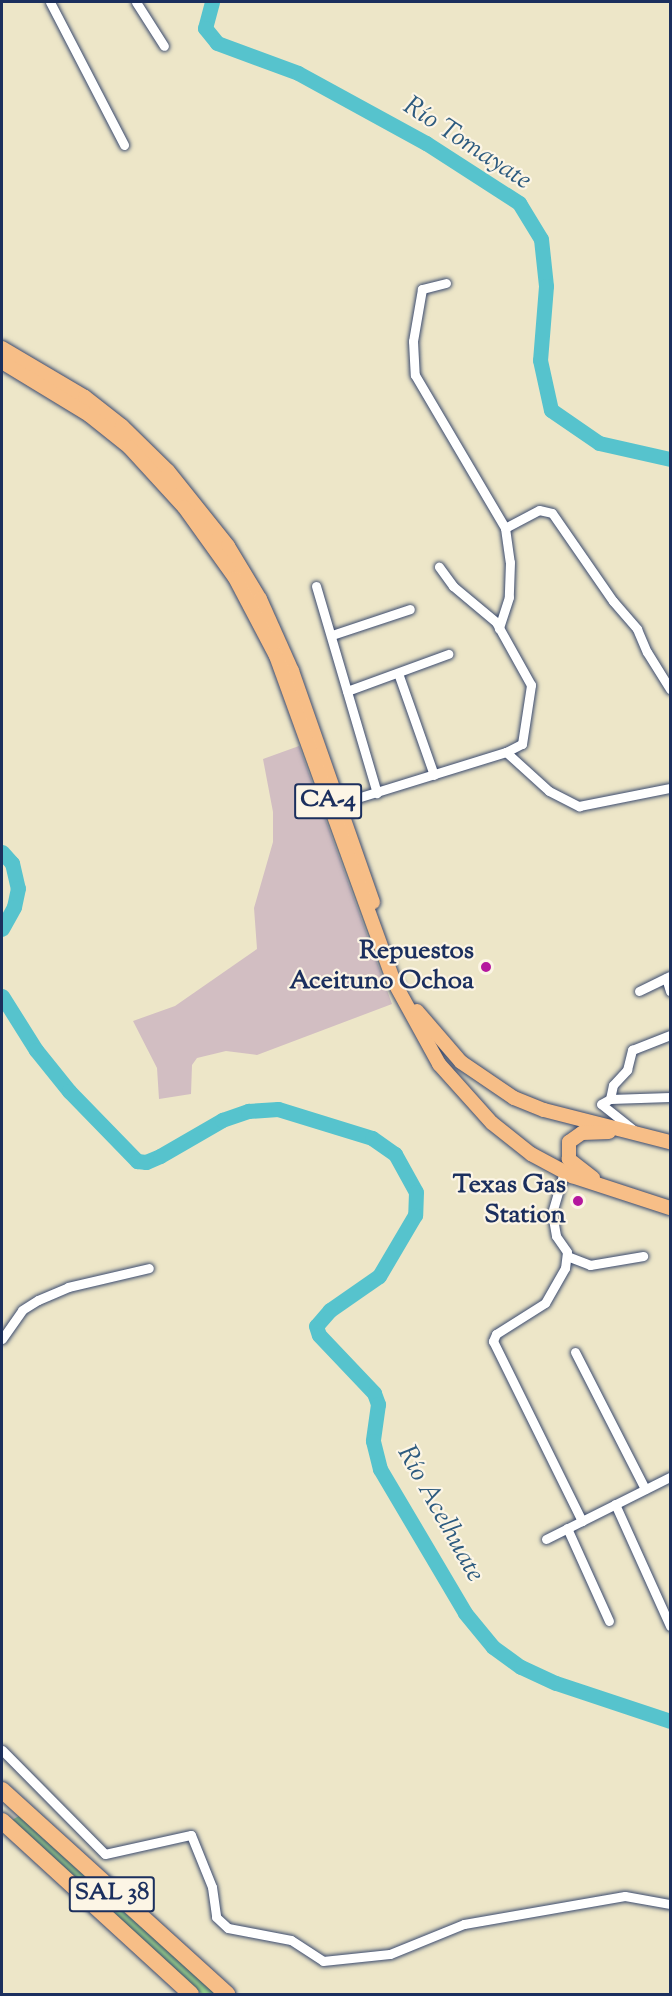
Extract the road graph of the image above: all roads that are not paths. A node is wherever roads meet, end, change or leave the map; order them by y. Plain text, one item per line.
1 (50, 2) edge
2 (136, 2) edge
3 (164, 46) dead end
4 (124, 145) dead end
5 (446, 283) dead end
6 (2, 348) edge
7 (2, 362) edge
8 (505, 528) junction
9 (440, 567) dead end
10 (316, 586) dead end
11 (410, 609) dead end
12 (499, 628) junction
13 (332, 635) junction
14 (448, 654) dead end
15 (398, 673) junction
16 (670, 689) edge
17 (347, 691) junction
18 (506, 752) junction
19 (434, 775) junction
20 (670, 788) edge
21 (377, 793) junction
22 (341, 803) junction
23 (668, 977) edge
24 (639, 991) dead end
25 (670, 991) edge
26 (670, 1035) edge
27 (670, 1097) edge
28 (610, 1099) junction
29 (631, 1132) junction
30 (670, 1134) edge
31 (654, 1138) junction
32 (670, 1142) edge
33 (564, 1172) junction
34 (609, 1190) junction
35 (670, 1208) edge
36 (567, 1256) junction
37 (643, 1256) dead end
38 (149, 1268) dead end
39 (2, 1339) edge
40 (575, 1352) dead end
41 (670, 1477) edge
42 (645, 1488) junction
43 (615, 1504) junction
44 (582, 1521) junction
45 (567, 1528) junction
46 (546, 1539) dead end
47 (609, 1621) dead end
48 (670, 1626) edge
49 (2, 1750) edge
50 (2, 1790) edge
51 (22, 1810) junction
52 (4, 1823) edge
53 (670, 1904) edge
54 (191, 1995) edge
55 (227, 1995) edge

1 - 4 street
2 - 3 street
5 - 8 street
6 - 22 main road, CA-4
7 - 33 main road, CA-4
8 - 12 street
8 - 16 street
9 - 12 street
10 - 13 street
11 - 13 street
12 - 18 street
13 - 17 street
14 - 15 street
15 - 17 street
15 - 19 street
17 - 21 street
18 - 19 street
18 - 20 street
19 - 21 street
21 - 22 street
22 - 29 main road, CA-4
23 - 24 street
23 - 25 street
26 - 28 street
27 - 28 street
28 - 29 street
29 - 31 main road, CA-4
29 - 34 main road
30 - 31 street
31 - 32 main road, CA-4
33 - 34 main road, CA-4
33 - 36 street
34 - 35 main road, CA-4
36 - 37 street
36 - 44 street
38 - 39 street
40 - 42 street
41 - 42 street
42 - 43 street
43 - 44 street
43 - 48 street
44 - 45 street
45 - 46 street
45 - 47 street
49 - 53 street
50 - 51 highway, SAL 38
51 - 52 highway
51 - 55 highway, SAL 38
52 - 54 highway, SAL 38

